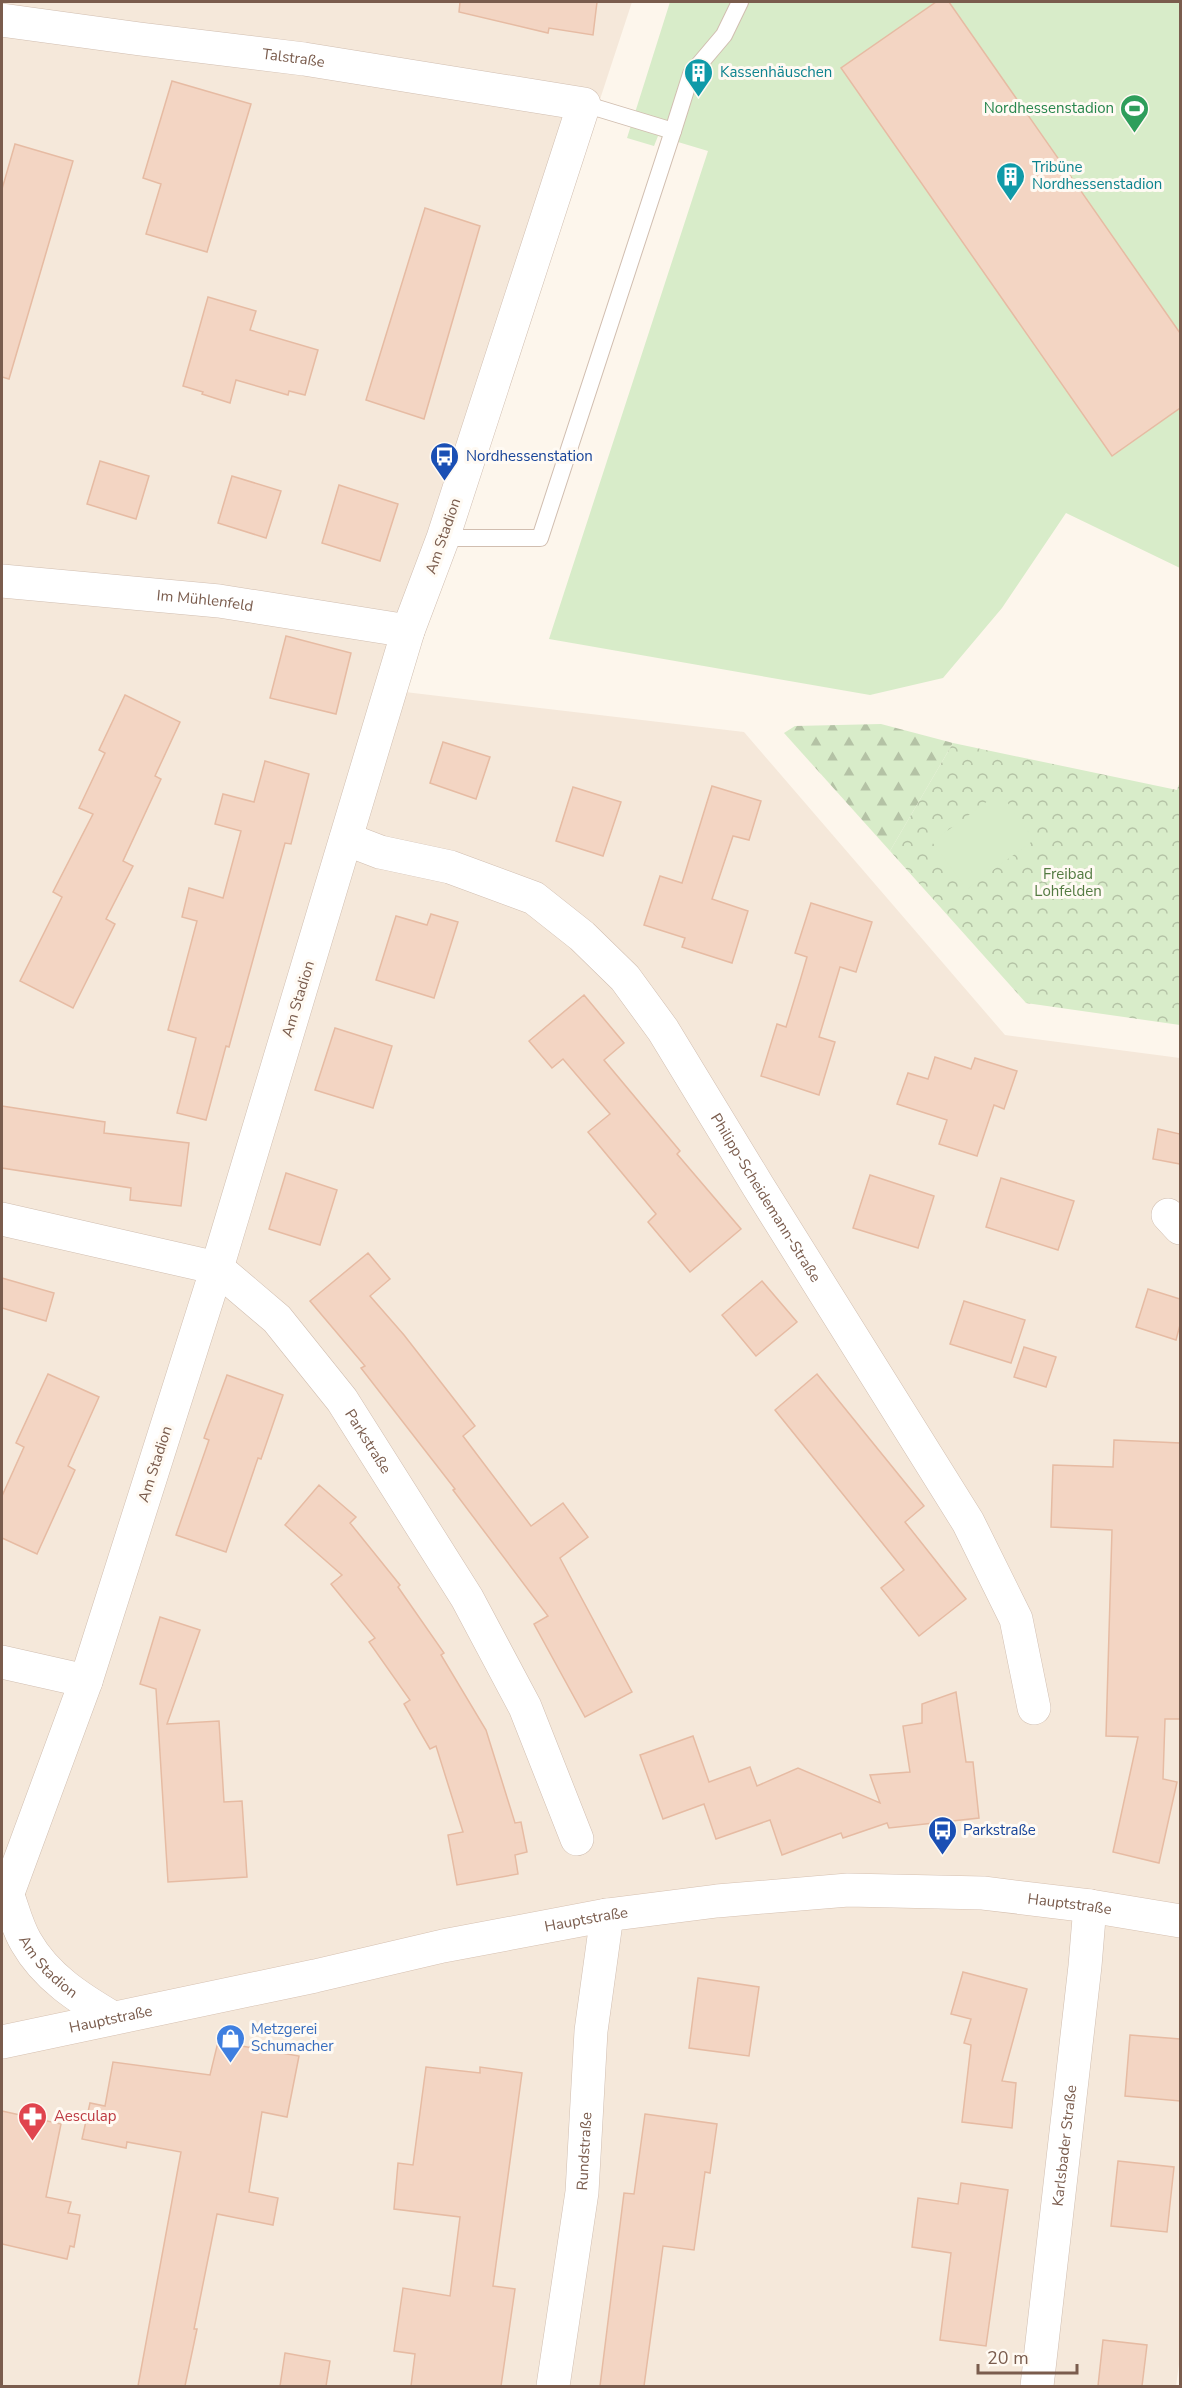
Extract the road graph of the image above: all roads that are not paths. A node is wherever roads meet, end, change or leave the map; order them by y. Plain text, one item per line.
1 (740, 2) edge
2 (2, 20) edge
3 (584, 104) junction
4 (673, 131) junction
5 (443, 538) junction
6 (2, 581) edge
7 (408, 631) junction
8 (346, 839) junction
9 (2, 1219) edge
10 (217, 1268) junction
11 (2, 1662) edge
12 (86, 1681) junction
13 (1034, 1708) dead end
14 (577, 1839) dead end
15 (4, 1901) edge
16 (1090, 1906) junction
17 (607, 1915) junction
18 (1180, 1921) edge
19 (113, 2018) junction
20 (2, 2042) edge
21 (553, 2386) edge
22 (1037, 2386) edge

1 - 4 lane
2 - 3 street, Talstraße
3 - 4 lane
3 - 5 street, Am Stadion
4 - 5 lane
5 - 7 street, Am Stadion
6 - 7 street, Im Mühlenfeld
7 - 8 street, Am Stadion
8 - 10 street, Am Stadion
8 - 13 street, Philipp-Scheidemann-Straße
9 - 10 street, Parkstraße
10 - 12 street, Am Stadion
10 - 14 street, Parkstraße
11 - 12 street
12 - 15 street, Am Stadion
15 - 19 street, Am Stadion
16 - 17 street, Hauptstraße
16 - 18 street, Hauptstraße
16 - 22 street, Karlsbader Straße
17 - 19 street, Hauptstraße
17 - 21 street, Rundstraße
19 - 20 street, Hauptstraße

